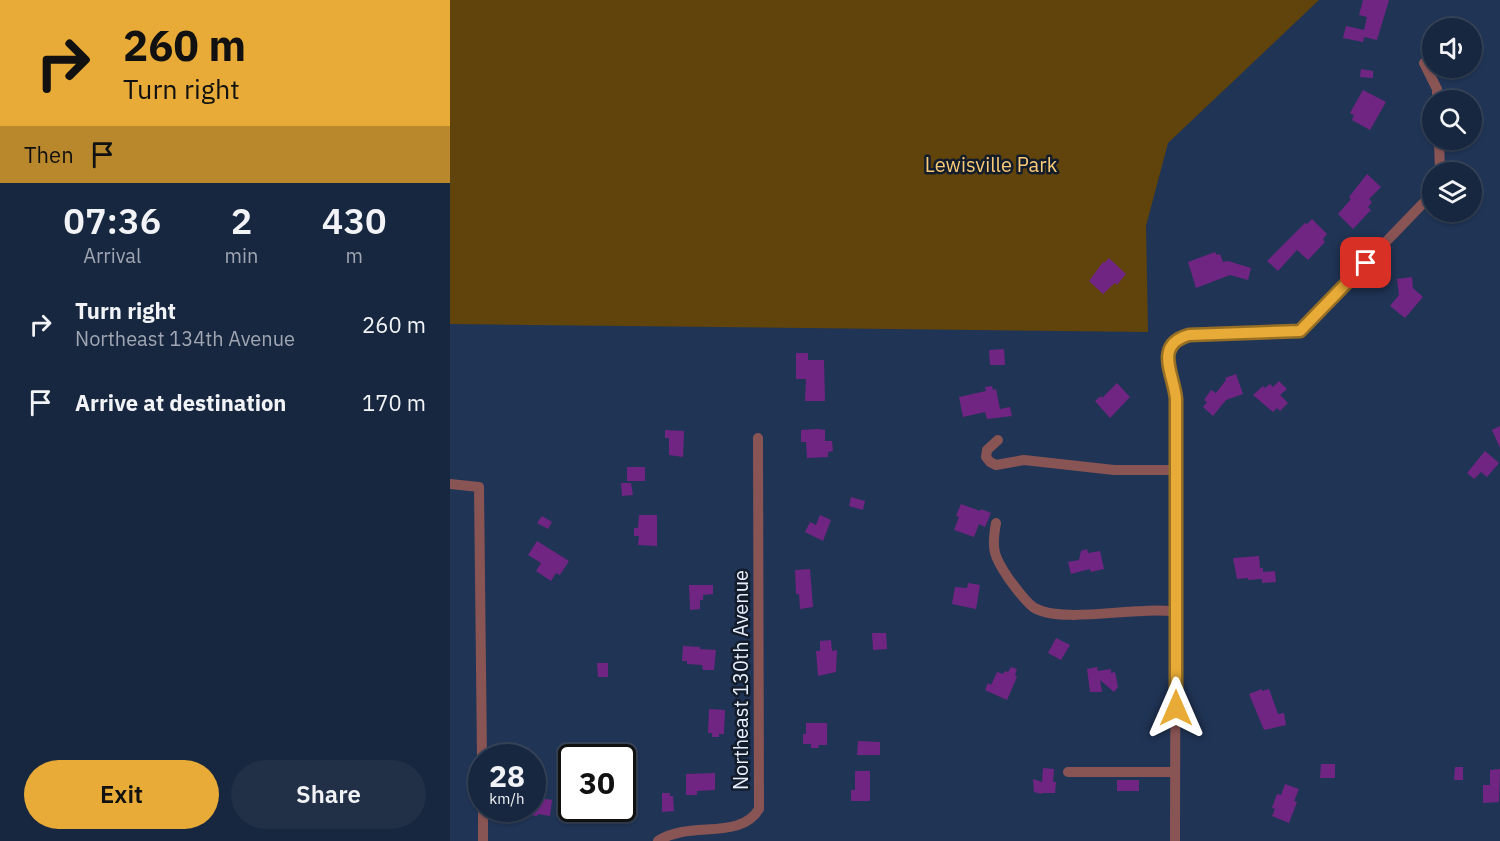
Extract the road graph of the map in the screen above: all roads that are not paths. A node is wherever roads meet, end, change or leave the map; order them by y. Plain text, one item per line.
1 (1422, 204) edge
2 (758, 438) dead end
3 (998, 440) dead end
4 (1176, 470) junction
5 (450, 484) edge
6 (996, 523) dead end
7 (1176, 611) junction
8 (482, 744) edge
9 (1068, 772) dead end
10 (1175, 772) junction
11 (483, 822) edge
12 (483, 841) edge
13 (658, 841) edge
14 (1175, 841) edge

1 - 4 street
2 - 13 street, Northeast 130th Avenue
3 - 4 street
4 - 7 street
5 - 8 street
6 - 7 street
7 - 10 street
9 - 10 street
10 - 14 street
11 - 12 street

